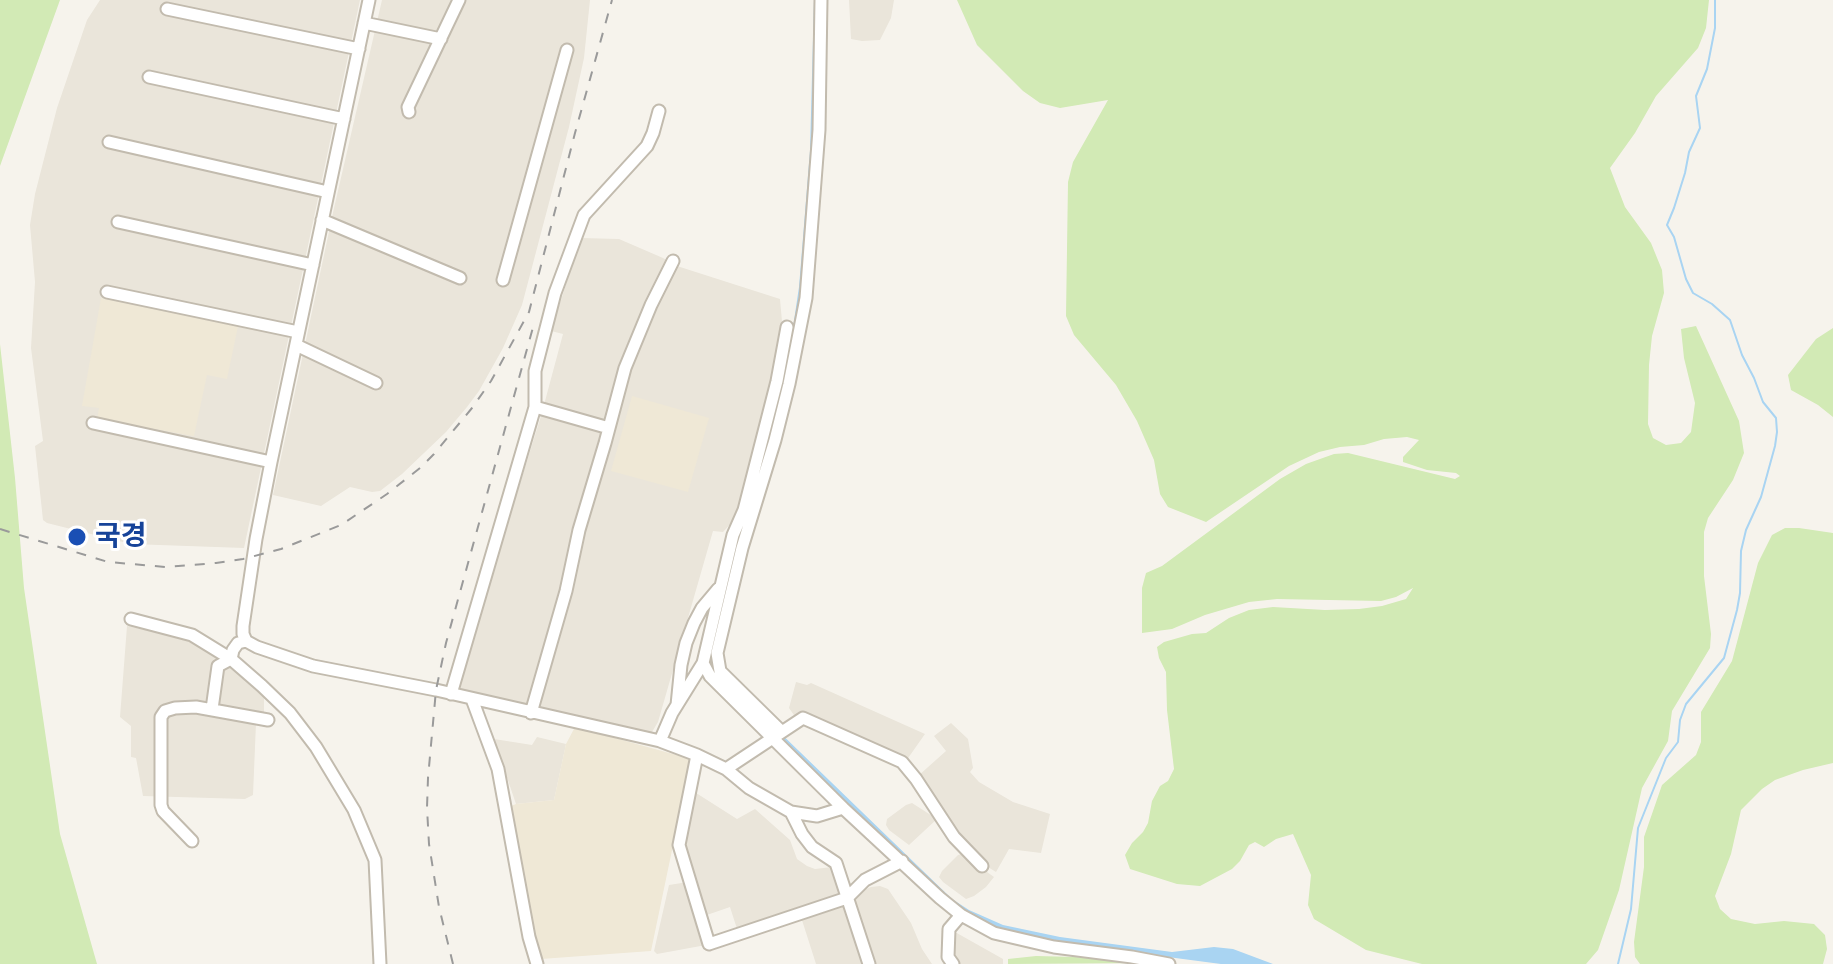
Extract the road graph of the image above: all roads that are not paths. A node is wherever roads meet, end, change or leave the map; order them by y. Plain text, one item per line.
1 (369, 0) edge
2 (459, 0) edge
3 (821, 0) edge
4 (167, 9) dead end
5 (364, 23) junction
6 (441, 39) junction
7 (359, 49) junction
8 (567, 50) dead end
9 (149, 77) dead end
10 (659, 111) dead end
11 (409, 112) dead end
12 (344, 119) junction
13 (109, 142) dead end
14 (328, 192) junction
15 (322, 220) junction
16 (118, 222) dead end
17 (673, 261) dead end
18 (313, 265) junction
19 (460, 278) dead end
20 (503, 280) dead end
21 (107, 292) dead end
22 (787, 327) dead end
23 (298, 332) junction
24 (296, 345) junction
25 (376, 383) dead end
26 (535, 407) junction
27 (93, 423) dead end
28 (609, 428) junction
29 (271, 462) junction
30 (721, 585) junction
31 (131, 619) dead end
32 (246, 641) junction
33 (231, 659) junction
34 (703, 663) junction
35 (451, 694) junction
36 (472, 699) junction
37 (677, 706) junction
38 (212, 709) junction
39 (531, 713) junction
40 (268, 720) dead end
41 (779, 734) junction
42 (660, 741) junction
43 (697, 755) junction
44 (726, 769) junction
45 (843, 808) junction
46 (791, 812) junction
47 (192, 841) dead end
48 (902, 861) junction
49 (982, 866) dead end
50 (847, 898) junction
51 (961, 915) junction
52 (380, 964) edge
53 (537, 964) edge
54 (869, 964) edge
55 (953, 964) edge
56 (1169, 964) edge

1 - 5 street
2 - 6 street
3 - 41 street
4 - 7 street
5 - 6 street
5 - 7 street
6 - 11 street
7 - 12 street
8 - 20 street
9 - 12 street
10 - 26 street
12 - 14 street
13 - 14 street
14 - 15 street
15 - 18 street
15 - 19 street
16 - 18 street
17 - 28 street
18 - 23 street
21 - 23 street
22 - 30 street
23 - 24 street
24 - 25 street
24 - 29 street
26 - 28 street
26 - 35 street
27 - 29 street
28 - 39 street
29 - 32 street
30 - 34 street
30 - 37 street
31 - 33 street
32 - 33 street
32 - 35 street
33 - 38 street
33 - 52 street
34 - 37 street
34 - 41 street
35 - 36 street
36 - 39 street
36 - 53 street
37 - 42 street
38 - 40 street
38 - 47 street
39 - 42 street
41 - 44 street
41 - 45 street
41 - 49 street
42 - 43 street
43 - 44 street
43 - 50 street
44 - 46 street
45 - 46 street
45 - 48 street
46 - 50 street
48 - 50 street
48 - 51 street
50 - 54 street
51 - 55 street
51 - 56 street

